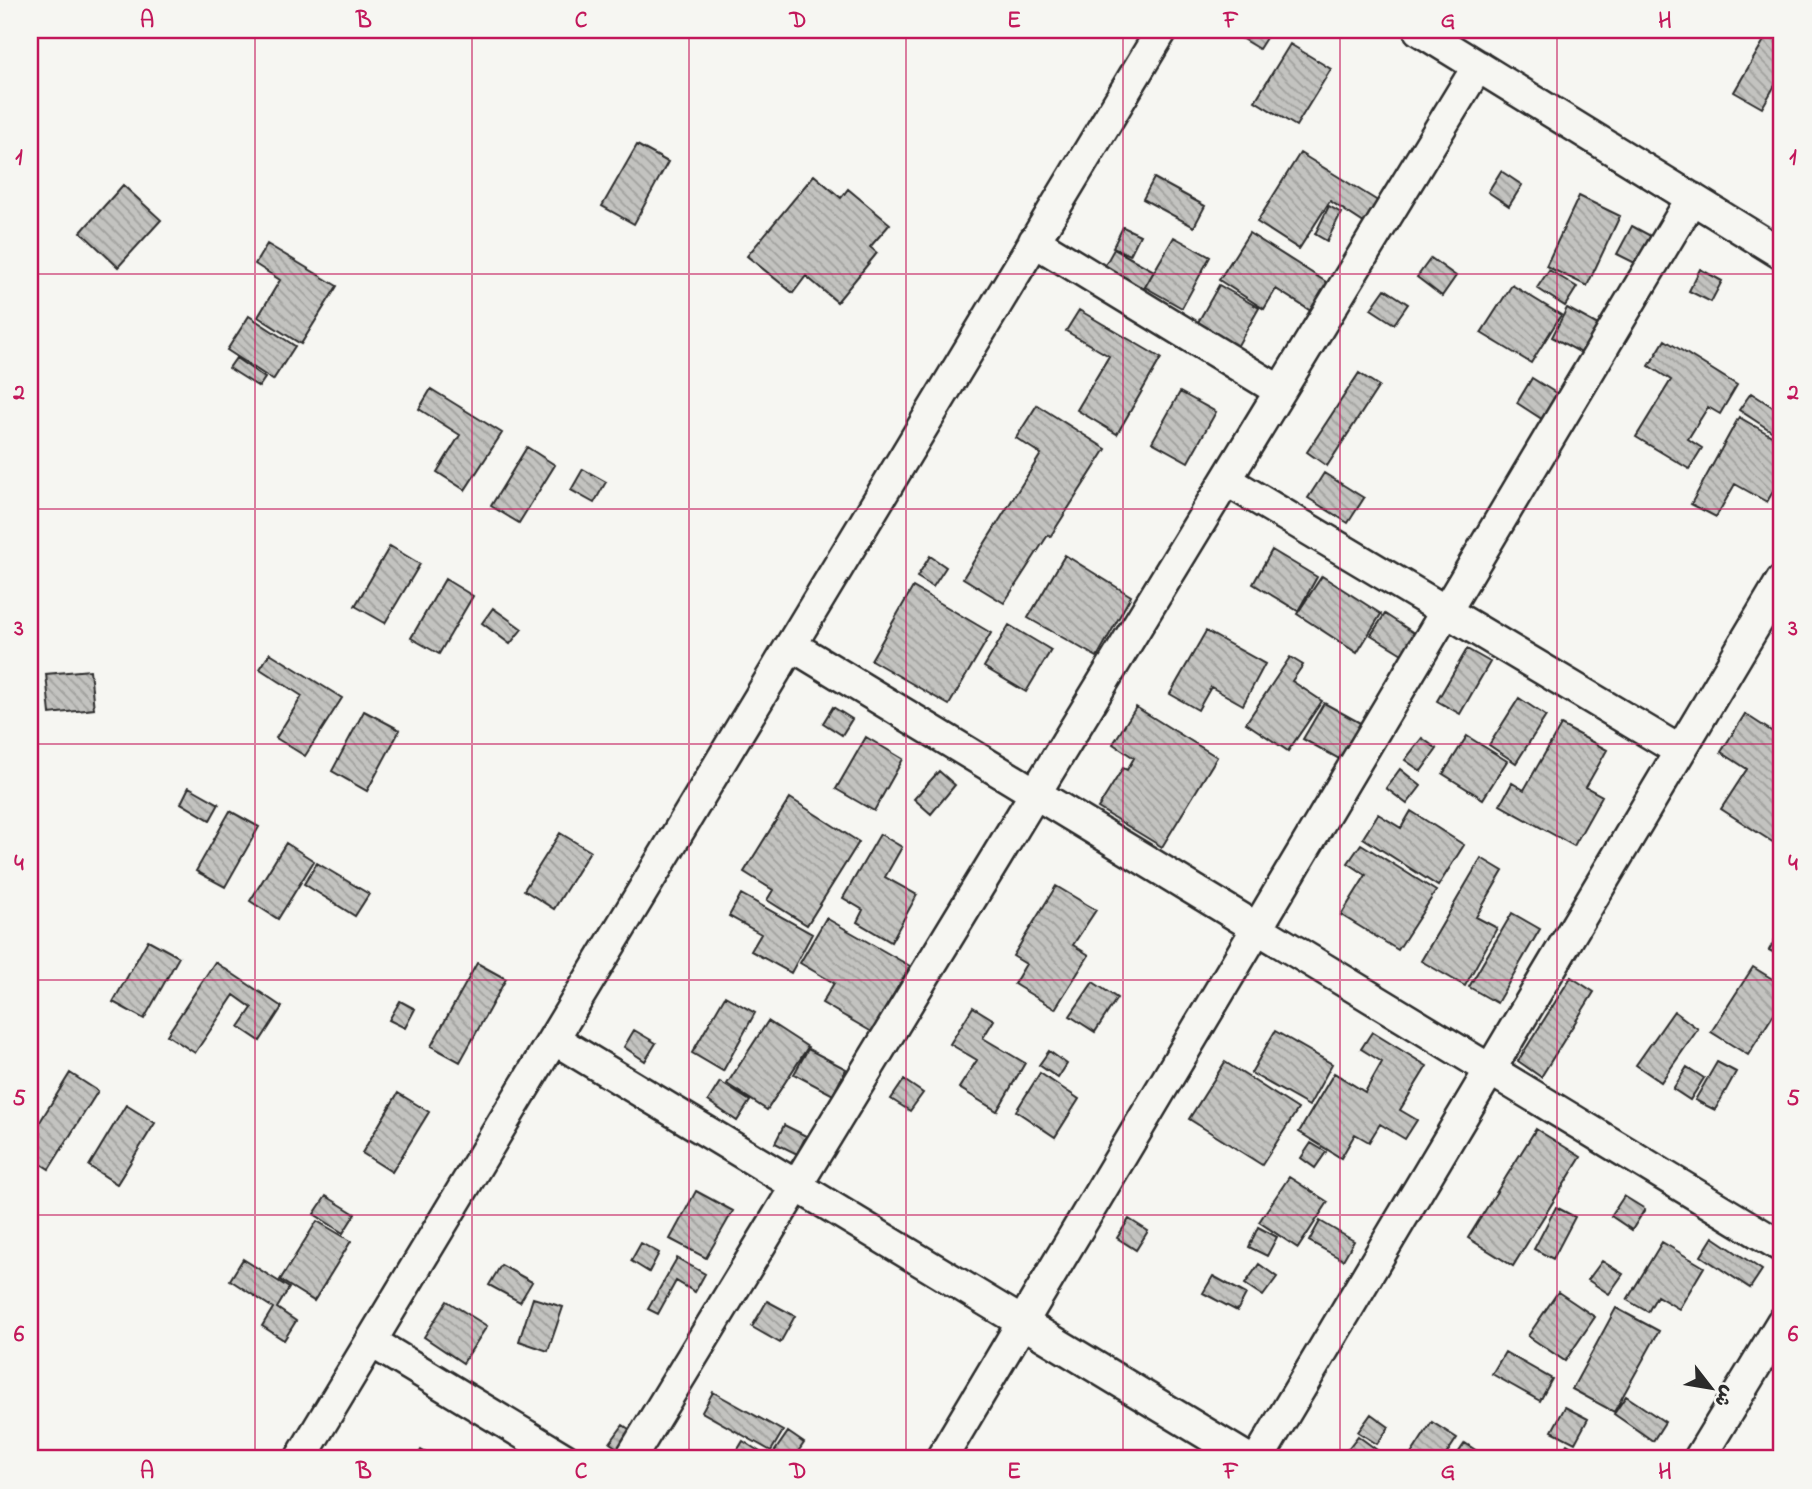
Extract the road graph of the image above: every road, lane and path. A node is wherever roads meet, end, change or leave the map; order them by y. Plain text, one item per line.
1 (1162, 30) edge
2 (1419, 30) edge
3 (1478, 66) junction
4 (1692, 198) junction
5 (1034, 241) junction
6 (1782, 254) edge
7 (1280, 391) junction
8 (1226, 480) junction
9 (1782, 580) edge
10 (1446, 611) junction
11 (791, 645) junction
12 (1680, 751) junction
13 (1035, 794) junction
14 (1257, 929) junction
15 (554, 1039) junction
16 (1490, 1070) junction
17 (796, 1186) junction
18 (1782, 1248) edge
19 (1023, 1322) junction
20 (1782, 1322) edge
21 (372, 1342) junction
22 (300, 1459) edge
23 (565, 1459) edge
24 (630, 1459) edge
25 (941, 1459) edge
26 (1248, 1459) edge
27 (1258, 1459) edge
28 (1700, 1459) edge

1 - 5 street
2 - 3 street
3 - 4 street
3 - 7 street
4 - 6 street
4 - 10 street
5 - 7 street
5 - 11 street
7 - 8 street
8 - 10 street
8 - 13 street
9 - 12 street
10 - 12 street
10 - 14 street
11 - 13 street
11 - 15 street
12 - 16 street
13 - 14 street
13 - 17 street
14 - 16 street
14 - 19 street
15 - 17 street
15 - 21 street
16 - 18 street
16 - 27 street
17 - 19 street
17 - 24 street
19 - 25 street
19 - 26 street
20 - 28 street
21 - 22 street
21 - 23 street

